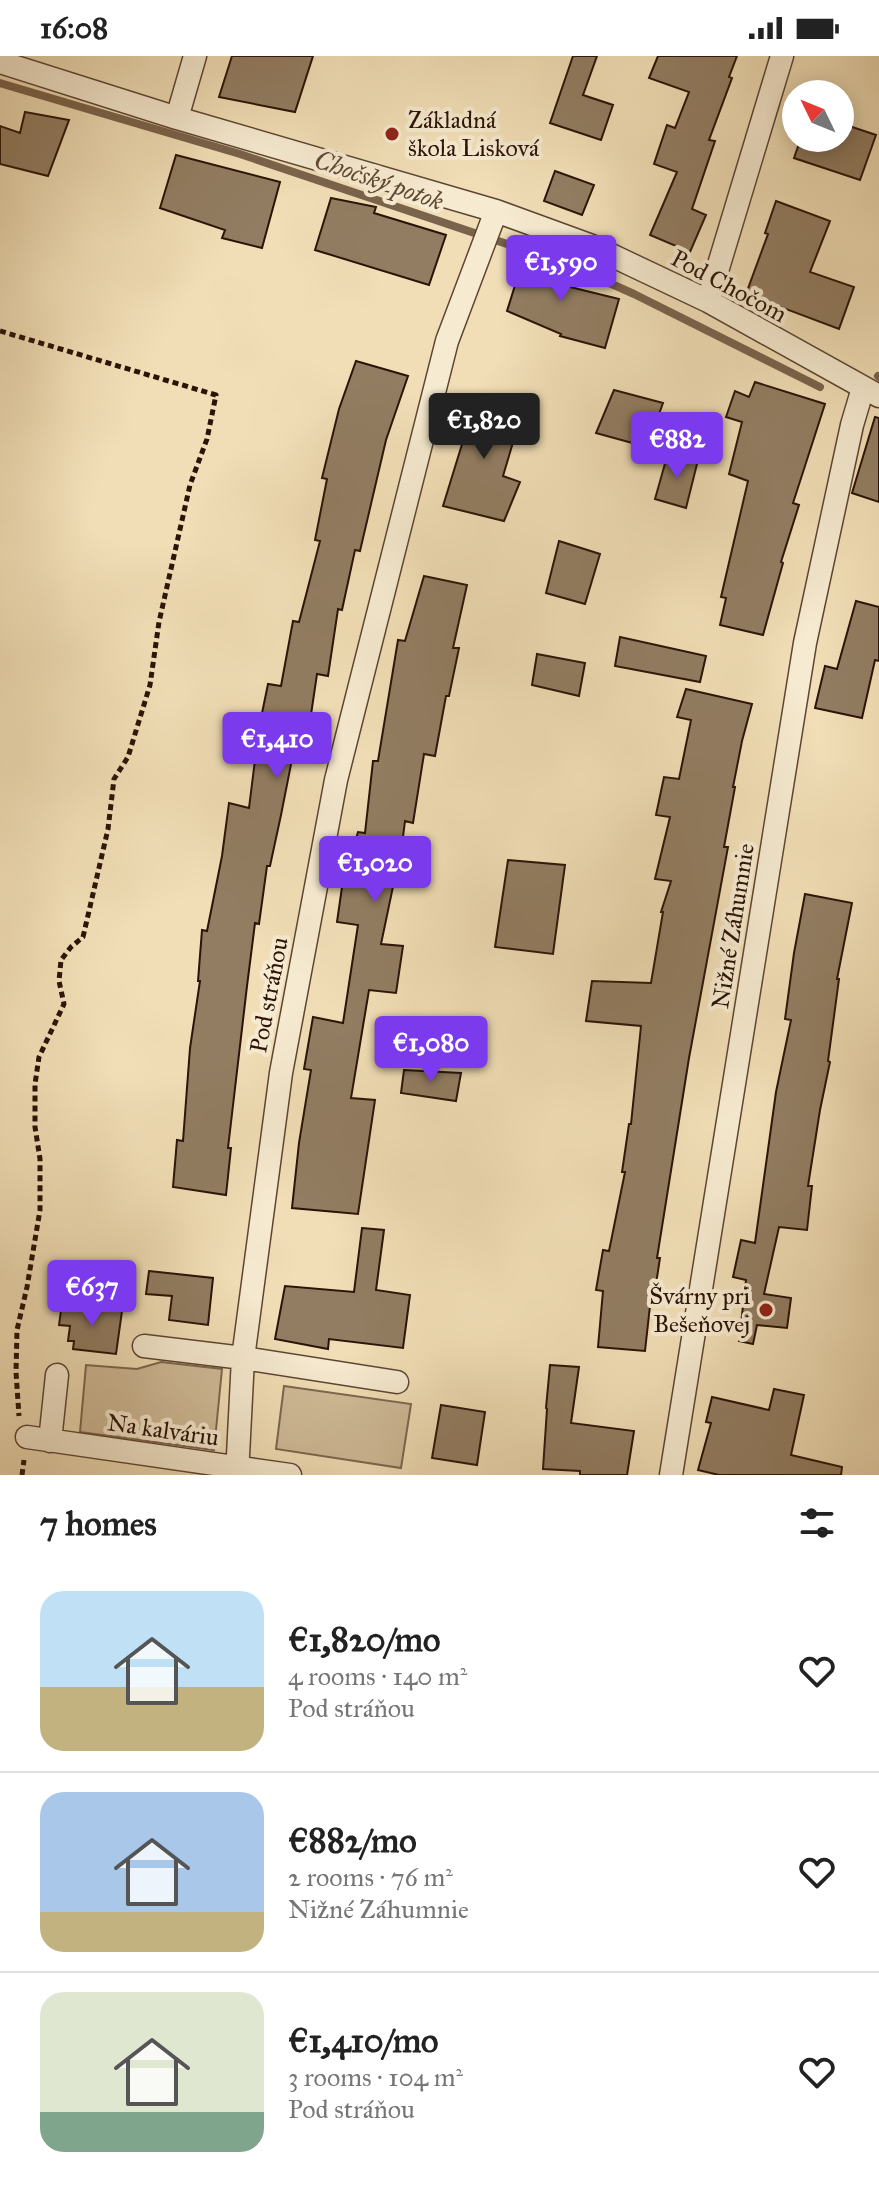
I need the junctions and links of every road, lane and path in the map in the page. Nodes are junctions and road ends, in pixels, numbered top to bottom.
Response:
1 (195, 56) edge
2 (782, 56) edge
3 (0, 62) edge
4 (177, 118) junction
5 (490, 227) junction
6 (708, 301) junction
7 (0, 331) edge
8 (871, 392) edge
9 (144, 1346) dead end
10 (243, 1358) junction
11 (57, 1375) dead end
12 (397, 1382) dead end
13 (27, 1437) junction
14 (50, 1441) junction
15 (237, 1471) edge
16 (22, 1475) edge
17 (290, 1475) edge
18 (671, 1475) edge

1 - 4 street
2 - 6 street
3 - 4 street, Pod Chočom
4 - 5 street, Pod Chočom
5 - 6 street, Pod Chočom
5 - 10 street, Pod stráňou
6 - 8 street, Pod Chočom
7 - 13 path
8 - 18 street, Nižné Záhumnie
9 - 10 street
10 - 12 street
10 - 15 street, Pod stráňou
11 - 14 street
13 - 14 street, Na kalváriu
13 - 16 path
14 - 15 street, Na kalváriu
15 - 17 street, Na kalváriu

